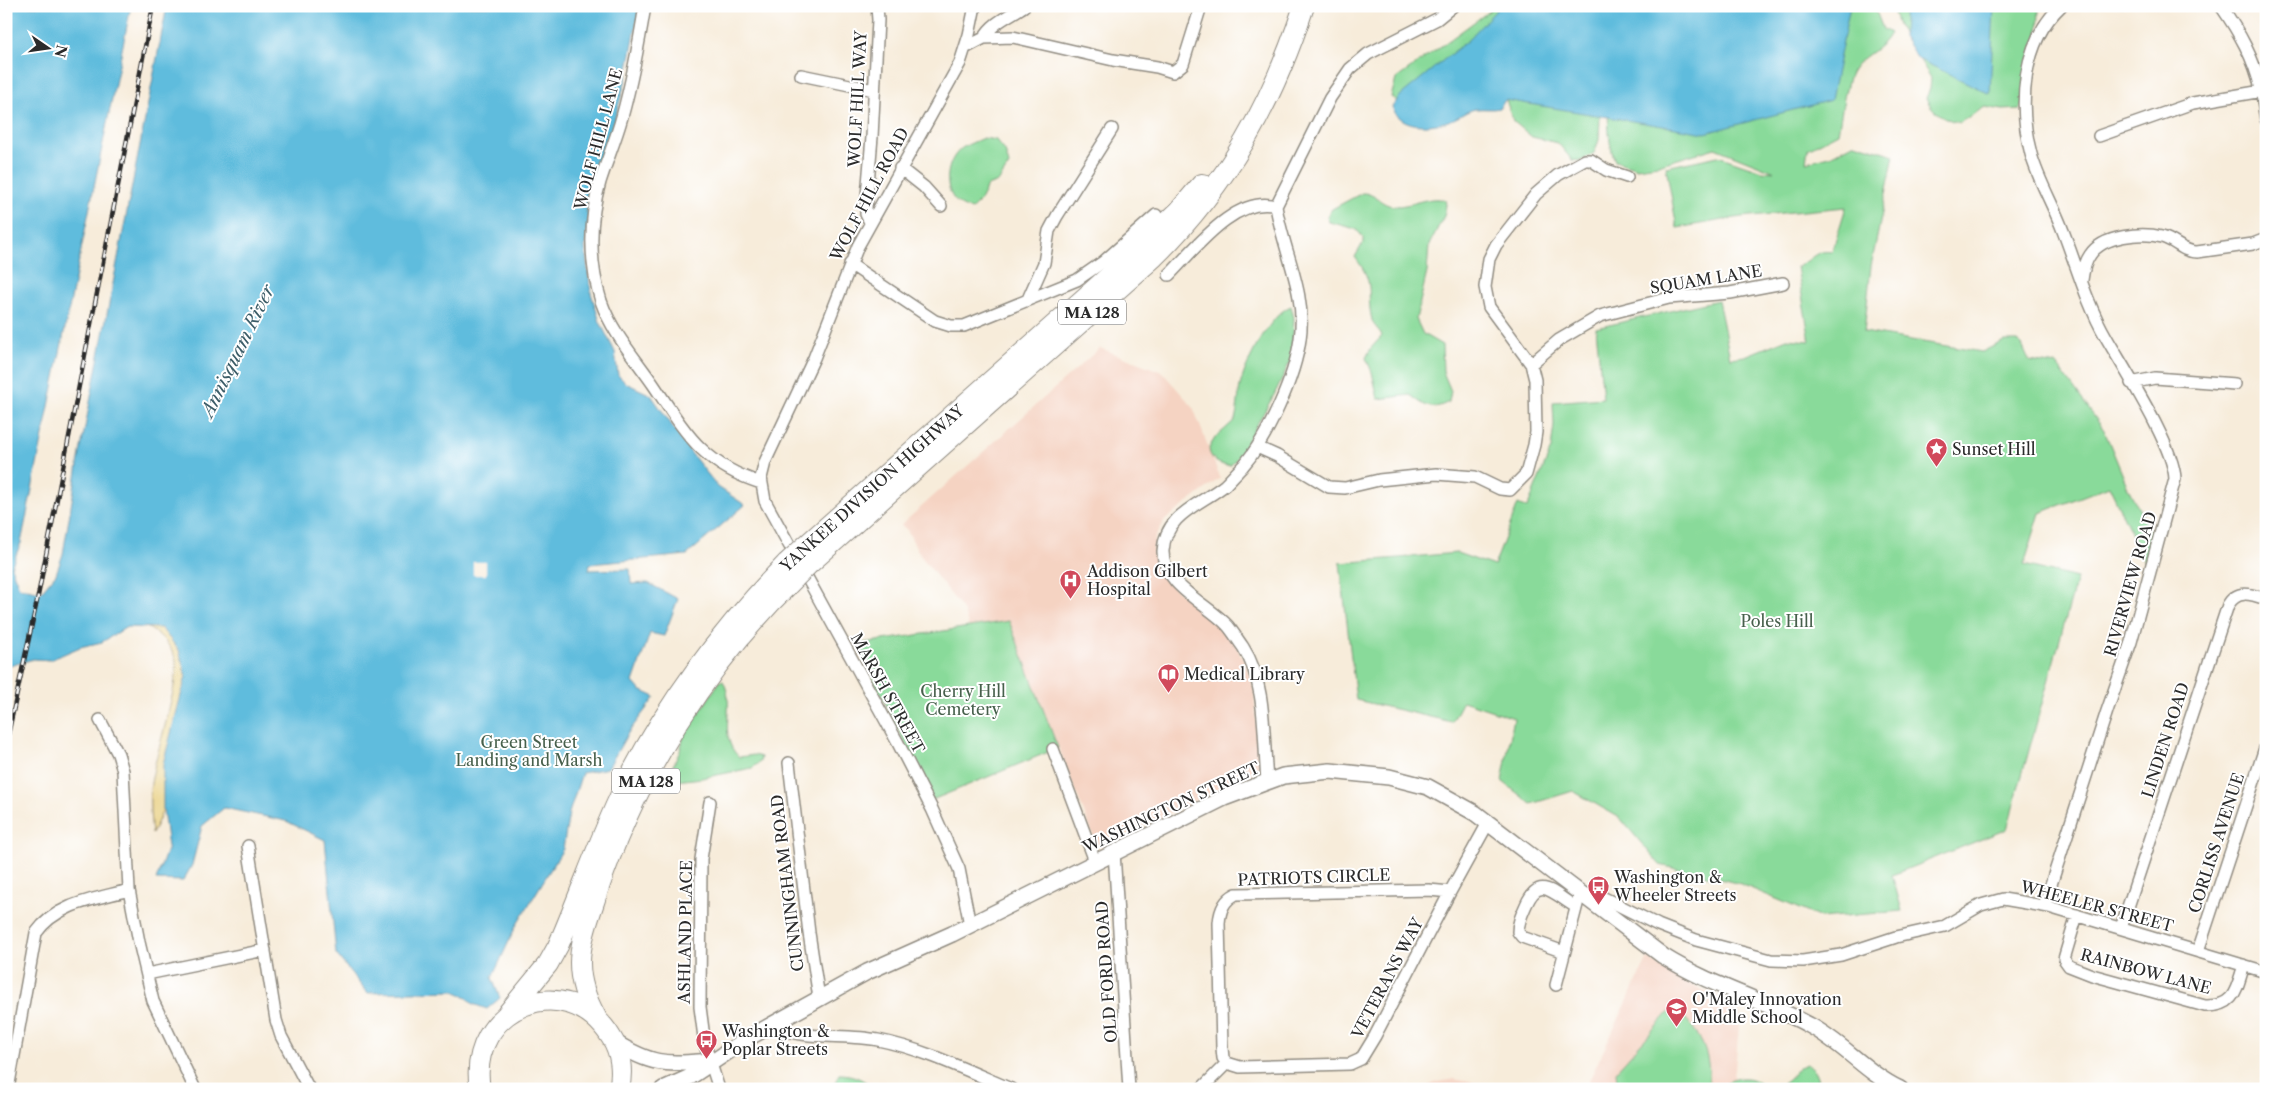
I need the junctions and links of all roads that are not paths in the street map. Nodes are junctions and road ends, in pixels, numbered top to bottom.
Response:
1 (645, 6) edge
2 (877, 6) edge
3 (975, 6) edge
4 (1024, 6) edge
5 (1201, 6) edge
6 (1291, 6) edge
7 (1304, 6) edge
8 (1453, 6) edge
9 (2061, 6) edge
10 (2221, 6) edge
11 (984, 38) junction
12 (965, 48) junction
13 (801, 75) dead end
14 (874, 90) junction
15 (2262, 91) junction
16 (2266, 120) edge
17 (1112, 129) dead end
18 (2099, 136) dead end
19 (900, 168) junction
20 (1627, 177) dead end
21 (941, 206) dead end
22 (1276, 206) junction
23 (1156, 215) dead end
24 (870, 222) junction
25 (2266, 239) edge
26 (850, 264) junction
27 (1169, 275) dead end
28 (2082, 280) junction
29 (1783, 283) dead end
30 (1028, 299) junction
31 (1531, 364) junction
32 (2131, 383) junction
33 (2235, 384) dead end
34 (1257, 447) junction
35 (761, 483) junction
36 (805, 557) junction
37 (791, 571) junction
38 (2266, 600) edge
39 (100, 720) dead end
40 (2266, 745) edge
41 (1054, 749) dead end
42 (789, 763) dead end
43 (1267, 780) junction
44 (710, 802) dead end
45 (1488, 823) junction
46 (248, 846) dead end
47 (1114, 852) junction
48 (1095, 861) junction
49 (129, 890) junction
50 (1450, 892) junction
51 (1580, 893) junction
52 (2044, 906) junction
53 (1576, 907) junction
54 (2077, 915) junction
55 (970, 925) junction
56 (2121, 928) junction
57 (265, 950) junction
58 (2198, 951) junction
59 (1564, 952) junction
60 (2244, 965) junction
61 (2266, 972) edge
62 (147, 974) junction
63 (1556, 985) dead end
64 (820, 998) junction
65 (507, 1014) junction
66 (596, 1017) junction
67 (773, 1026) junction
68 (614, 1042) junction
69 (712, 1061) junction
70 (1227, 1063) junction
71 (8, 1089) edge
72 (195, 1089) edge
73 (309, 1089) edge
74 (480, 1089) edge
75 (619, 1089) edge
76 (663, 1089) edge
77 (719, 1089) edge
78 (1011, 1089) edge
79 (1129, 1089) edge
80 (1201, 1089) edge
81 (1900, 1089) edge

1 - 35 street, WOLF HILL LANE
2 - 14 street, WOLF HILL WAY
3 - 12 street, WOLF HILL ROAD
4 - 11 street
5 - 11 street
6 - 36 highway, YANKEE DIVISION HIGHWAY / MA 128
7 - 36 highway, YANKEE DIVISION HIGHWAY / MA 128
8 - 22 street
9 - 28 street, RIVERVIEW ROAD
10 - 15 street
11 - 12 street
12 - 19 street, WOLF HILL ROAD
13 - 14 street
14 - 24 street, WOLF HILL WAY
15 - 16 street
15 - 18 street
17 - 30 street
19 - 21 street
19 - 24 street, WOLF HILL ROAD
20 - 31 street
22 - 27 street
22 - 34 street
23 - 30 street
24 - 26 street, WOLF HILL ROAD
25 - 28 street
26 - 30 street
26 - 35 street, WOLF HILL ROAD
28 - 32 street, RIVERVIEW ROAD
29 - 31 street, SQUAM LANE
31 - 34 street
32 - 33 street
32 - 52 street, RIVERVIEW ROAD
34 - 43 street
35 - 55 street, MARSH STREET
36 - 37 highway, YANKEE DIVISION HIGHWAY / MA 128, bridge
37 - 65 highway, YANKEE DIVISION HIGHWAY / MA 128
37 - 66 highway, YANKEE DIVISION HIGHWAY / MA 128
38 - 56 street, LINDEN ROAD
39 - 49 street
40 - 58 street, CORLISS AVENUE
41 - 48 street
42 - 64 street, CUNNINGHAM ROAD
43 - 45 main road, WASHINGTON STREET
43 - 47 main road, WASHINGTON STREET
44 - 69 street, ASHLAND PLACE
45 - 50 street, VETERANS WAY
45 - 51 main road, WASHINGTON STREET
46 - 57 street
47 - 48 main road, WASHINGTON STREET
47 - 79 street, OLD FORD ROAD
48 - 55 main road, WASHINGTON STREET
49 - 62 street
49 - 71 street
50 - 70 street, VETERANS WAY
50 - 70 street, PATRIOTS CIRCLE
51 - 52 street, WHEELER STREET
51 - 53 street
51 - 81 main road, WASHINGTON STREET
52 - 54 street, WHEELER STREET
53 - 59 street
53 - 59 street
54 - 56 street, WHEELER STREET
54 - 60 street, RAINBOW LANE
55 - 64 main road, WASHINGTON STREET
56 - 58 street, WHEELER STREET
57 - 62 street
57 - 73 street
58 - 60 street, WHEELER STREET
59 - 63 street
60 - 61 street, WHEELER STREET
62 - 72 street
64 - 67 main road, WASHINGTON STREET
65 - 66 highway
65 - 74 highway, MA 128
66 - 68 highway, MA 128
67 - 69 main road, WASHINGTON STREET
67 - 78 street
68 - 69 main road, WASHINGTON STREET
68 - 75 highway, MA 128
69 - 76 main road, WASHINGTON STREET
69 - 77 street, ASHLAND PLACE
70 - 80 street

